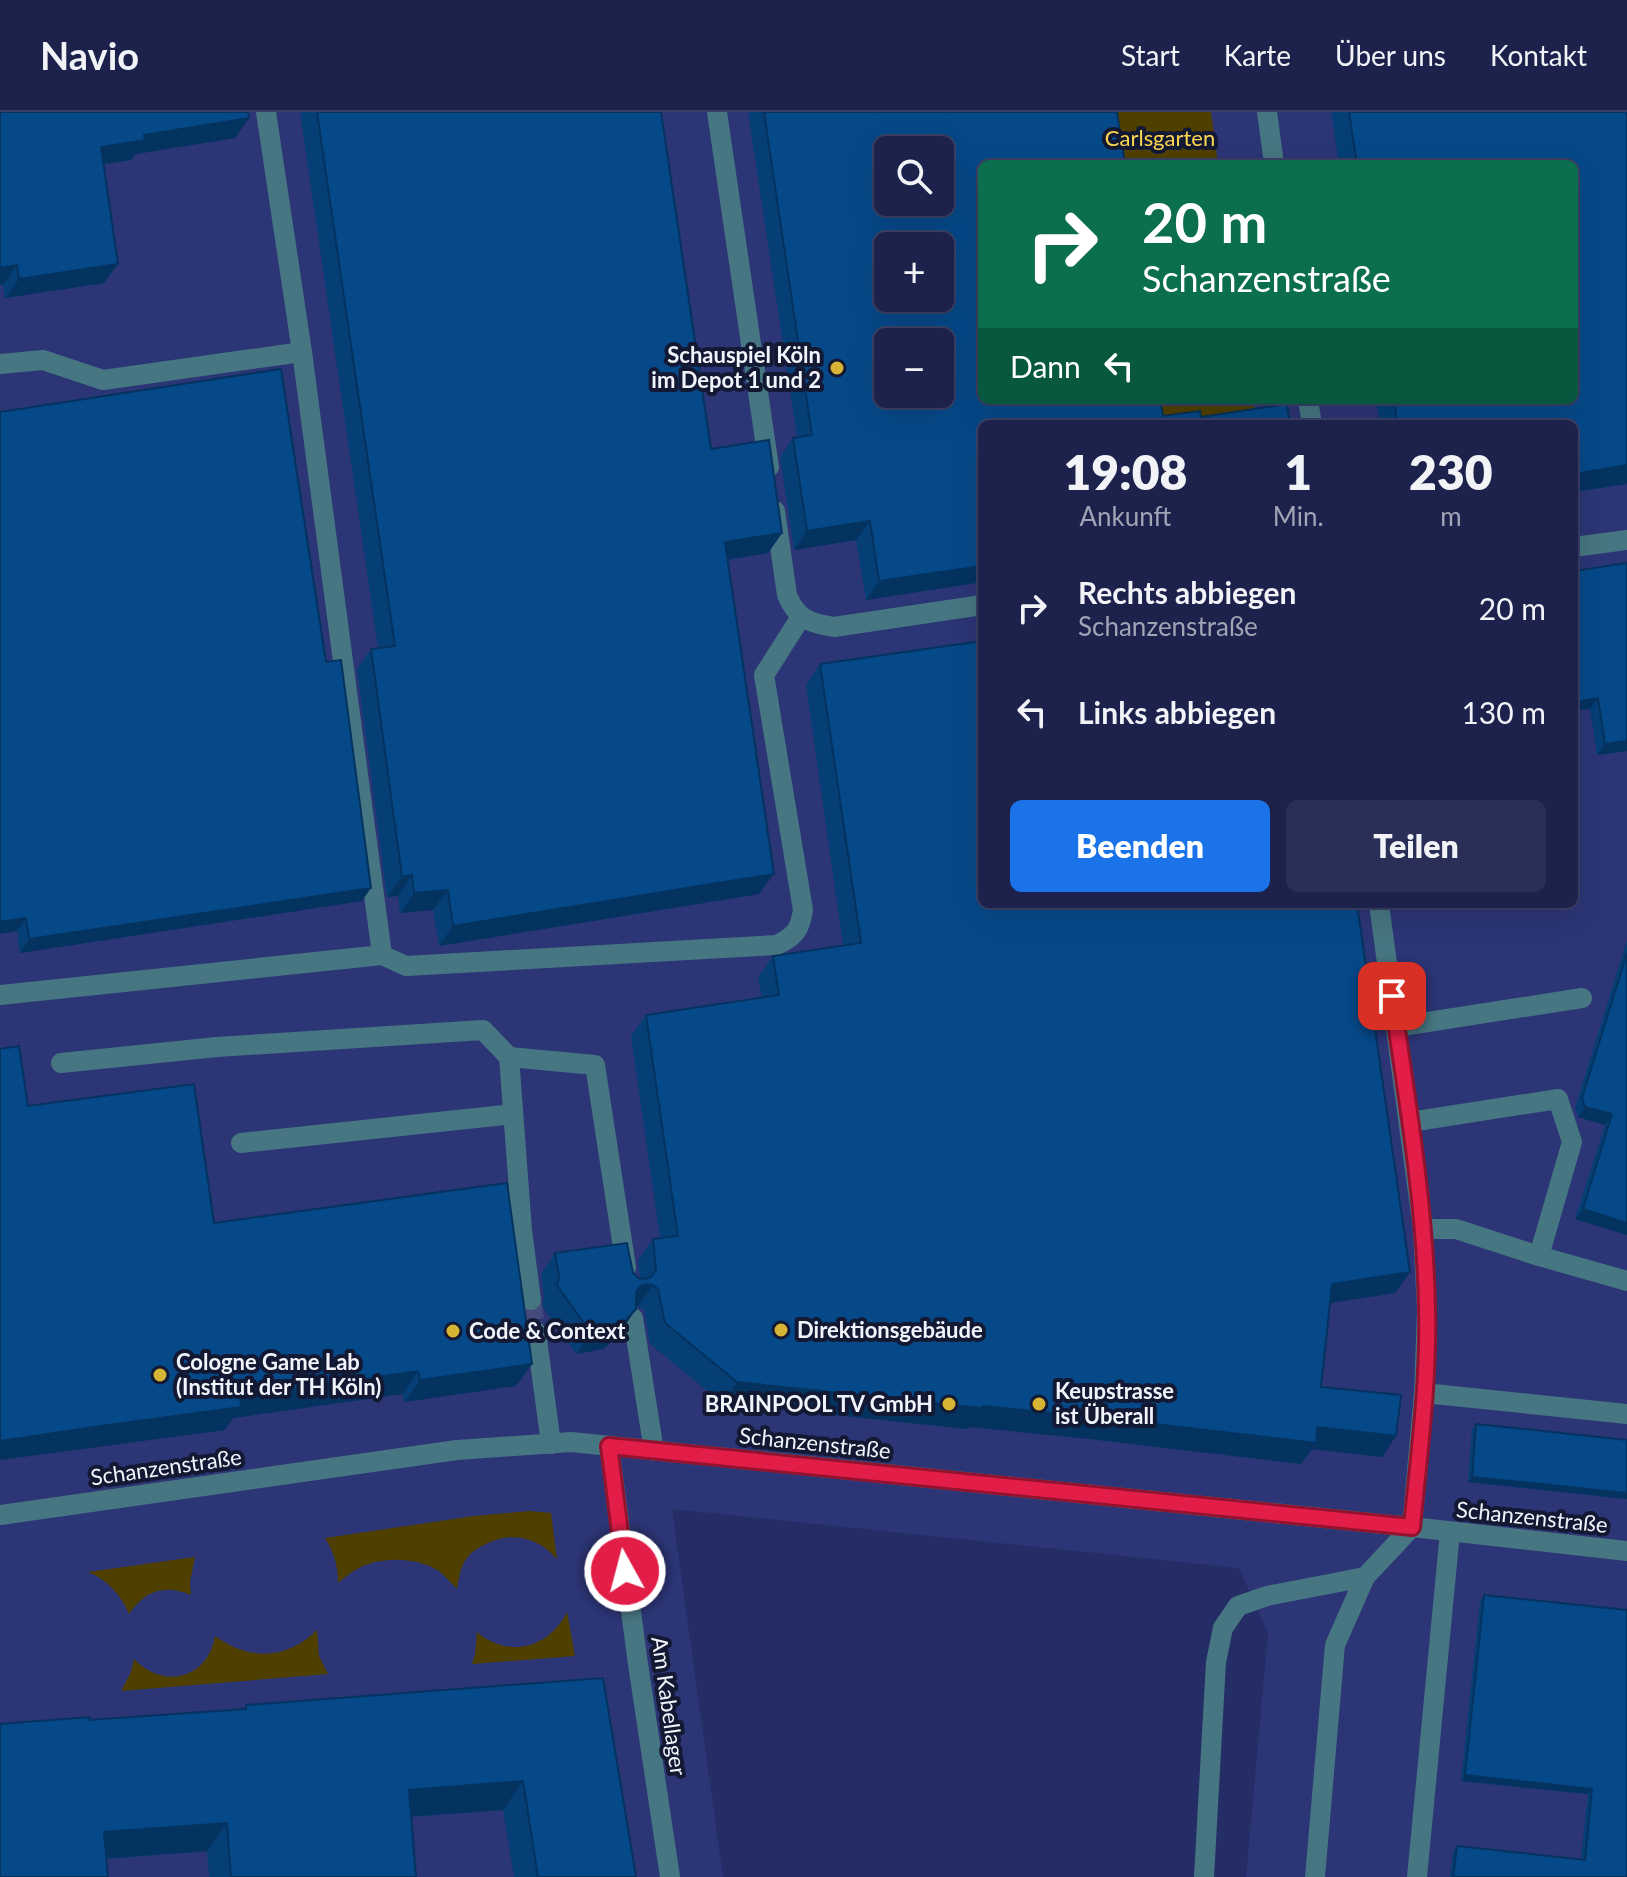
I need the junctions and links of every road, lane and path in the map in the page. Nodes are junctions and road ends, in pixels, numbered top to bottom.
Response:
1 (266, 112) edge
2 (717, 112) edge
3 (1267, 112) edge
4 (1273, 160) edge
5 (302, 352) junction
6 (0, 364) edge
7 (1627, 540) edge
8 (1578, 546) edge
9 (978, 606) edge
10 (801, 617) junction
11 (1380, 908) edge
12 (382, 955) junction
13 (0, 995) edge
14 (1582, 998) dead end
15 (1396, 1027) junction
16 (509, 1057) junction
17 (61, 1063) dead end
18 (513, 1114) junction
19 (1410, 1122) junction
20 (241, 1143) dead end
21 (1423, 1229) junction
22 (1539, 1256) junction
23 (1627, 1281) edge
24 (629, 1287) edge
25 (531, 1300) tunnel mouth
26 (633, 1318) edge
27 (536, 1332) tunnel mouth
28 (1424, 1393) junction
29 (1627, 1414) edge
30 (551, 1444) junction
31 (609, 1446) junction
32 (654, 1451) junction
33 (0, 1515) edge
34 (1412, 1527) junction
35 (1450, 1532) junction
36 (1627, 1551) edge
37 (1365, 1577) junction
38 (670, 1877) edge
39 (1204, 1877) edge
40 (1315, 1877) edge
41 (1417, 1877) edge

1 - 5 street
2 - 10 street
3 - 4 street
5 - 6 street
5 - 12 street
7 - 8 street
9 - 10 street
10 - 12 street
11 - 15 street
12 - 13 street
14 - 15 street
15 - 19 street
16 - 17 street
16 - 18 street
16 - 24 street
18 - 20 street
18 - 25 street
19 - 21 street
19 - 22 street
21 - 22 street
21 - 28 street
22 - 23 street
26 - 32 street
27 - 30 street
28 - 29 street
28 - 34 street
30 - 31 street, Schanzenstraße
30 - 33 street, Schanzenstraße
31 - 32 street, Schanzenstraße
31 - 38 street, Am Kabellager
32 - 34 street, Schanzenstraße
34 - 35 street, Schanzenstraße
34 - 37 street
35 - 36 street, Schanzenstraße
35 - 41 street
37 - 39 street
37 - 40 street

